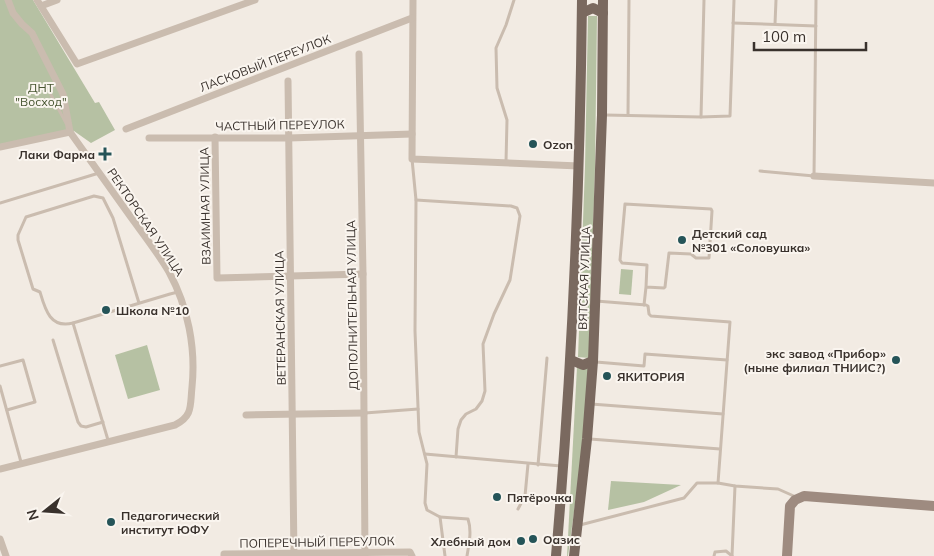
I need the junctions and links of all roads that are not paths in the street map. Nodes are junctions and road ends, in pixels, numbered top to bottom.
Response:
1 (8, 0) edge
2 (57, 0) edge
3 (255, 0) edge
4 (413, 0) edge
5 (514, 0) edge
6 (582, 0) edge
7 (603, 0) edge
8 (630, 0) edge
9 (704, 0) edge
10 (734, 0) edge
11 (776, 0) edge
12 (816, 0) edge
13 (39, 3) edge
14 (582, 13) junction
15 (603, 13) junction
16 (412, 18) junction
17 (733, 23) junction
18 (776, 24) junction
19 (816, 26) junction
20 (359, 54) dead end
21 (288, 80) dead end
22 (51, 95) dead end
23 (628, 114) junction
24 (602, 115) junction
25 (701, 116) junction
26 (126, 129) dead end
27 (70, 132) junction
28 (412, 134) junction
29 (361, 135) junction
30 (216, 137) junction
31 (149, 138) dead end
32 (289, 138) junction
33 (0, 147) edge
34 (412, 159) junction
35 (506, 163) junction
36 (579, 166) junction
37 (760, 171) dead end
38 (100, 173) junction
39 (814, 176) junction
40 (934, 183) edge
41 (416, 200) junction
42 (0, 203) edge
43 (363, 274) junction
44 (290, 276) junction
45 (646, 287) junction
46 (178, 291) junction
47 (596, 301) junction
48 (139, 303) junction
49 (644, 305) junction
50 (73, 323) junction
51 (53, 340) dead end
52 (547, 358) dead end
53 (571, 360) junction
54 (727, 360) junction
55 (593, 362) junction
56 (0, 366) edge
57 (0, 386) edge
58 (590, 404) junction
59 (418, 409) junction
60 (7, 410) junction
61 (364, 414) junction
62 (723, 414) junction
63 (246, 415) dead end
64 (293, 415) junction
65 (103, 422) junction
66 (587, 439) junction
67 (109, 441) junction
68 (720, 449) junction
69 (425, 454) junction
70 (456, 456) junction
71 (21, 463) junction
72 (528, 464) junction
73 (538, 465) junction
74 (564, 466) junction
75 (0, 469) edge
76 (718, 483) junction
77 (735, 486) junction
78 (799, 498) junction
79 (934, 506) edge
80 (518, 508) dead end
81 (440, 517) junction
82 (576, 526) junction
83 (0, 539) edge
84 (411, 554) edge
85 (224, 555) edge
86 (294, 555) edge
87 (365, 555) edge
88 (6, 556) edge
89 (445, 556) edge
90 (467, 556) edge
91 (556, 556) edge
92 (574, 556) edge
93 (714, 556) edge
94 (732, 556) edge
95 (787, 556) edge

1 - 27 street
2 - 13 street
3 - 13 street
4 - 16 street
5 - 35 lane
6 - 14 main road, ВЯТСКАЯ УЛИЦА
7 - 15 main road, ВЯТСКАЯ УЛИЦА
8 - 23 lane
9 - 25 lane
10 - 17 lane
11 - 18 lane
12 - 19 lane
14 - 15 main road
14 - 36 main road, ВЯТСКАЯ УЛИЦА
15 - 24 main road, ВЯТСКАЯ УЛИЦА
16 - 26 street, ЛАСКОВЫЙ ПЕРЕУЛОК
16 - 28 street
17 - 18 lane
17 - 25 lane
18 - 19 lane
19 - 39 lane
20 - 29 street, ДОПОЛНИТЕЛЬНАЯ УЛИЦА
21 - 32 street, ВЕТЕРАНСКАЯ УЛИЦА
22 - 27 lane
23 - 24 lane
23 - 25 lane
24 - 47 main road, ВЯТСКАЯ УЛИЦА
27 - 33 street
27 - 38 street, РЕКТОРСКАЯ УЛИЦА
28 - 29 street, ЧАСТНЫЙ ПЕРЕУЛОК
28 - 34 street
29 - 32 street, ЧАСТНЫЙ ПЕРЕУЛОК
29 - 43 street, ДОПОЛНИТЕЛЬНАЯ УЛИЦА
30 - 31 street, ЧАСТНЫЙ ПЕРЕУЛОК
30 - 32 street, ЧАСТНЫЙ ПЕРЕУЛОК
30 - 44 street, ВЗАИМНАЯ УЛИЦА
32 - 44 street, ВЕТЕРАНСКАЯ УЛИЦА
34 - 35 street
34 - 41 lane
35 - 36 street
36 - 53 main road, ВЯТСКАЯ УЛИЦА
37 - 39 lane
38 - 42 lane
38 - 46 street, РЕКТОРСКАЯ УЛИЦА
39 - 40 street
41 - 59 lane
41 - 70 lane
43 - 44 street, ВЗАИМНАЯ УЛИЦА
43 - 61 street, ДОПОЛНИТЕЛЬНАЯ УЛИЦА
44 - 64 street, ВЕТЕРАНСКАЯ УЛИЦА
45 - 45 lane
45 - 49 lane
46 - 48 lane
46 - 67 street, РЕКТОРСКАЯ УЛИЦА
47 - 49 lane
47 - 55 main road, ВЯТСКАЯ УЛИЦА
48 - 50 lane
48 - 50 lane
49 - 54 lane
50 - 65 lane
51 - 65 lane
52 - 73 lane
53 - 55 main road
53 - 74 main road, ВЯТСКАЯ УЛИЦА
54 - 55 lane
54 - 62 lane
55 - 58 main road, ВЯТСКАЯ УЛИЦА
56 - 60 lane
57 - 60 lane
58 - 62 lane
58 - 66 main road, ВЯТСКАЯ УЛИЦА
59 - 61 lane
59 - 69 lane
60 - 71 lane
61 - 64 street
61 - 87 street, ДОПОЛНИТЕЛЬНАЯ УЛИЦА
62 - 68 lane
63 - 64 street
64 - 86 street, ВЕТЕРАНСКАЯ УЛИЦА
65 - 67 lane
66 - 68 lane
66 - 82 main road, ВЯТСКАЯ УЛИЦА
67 - 71 street, РЕКТОРСКАЯ УЛИЦА
68 - 76 lane
69 - 70 lane
69 - 81 lane
70 - 72 lane
71 - 75 street, РЕКТОРСКАЯ УЛИЦА
72 - 73 lane
72 - 80 lane
73 - 74 lane
74 - 91 main road, ВЯТСКАЯ УЛИЦА
76 - 77 lane
76 - 82 lane
77 - 78 lane
77 - 94 lane
78 - 79 street
78 - 95 street
81 - 89 lane
81 - 90 lane
82 - 92 main road, ВЯТСКАЯ УЛИЦА
83 - 88 street
84 - 87 street, ПОПЕРЕЧНЫЙ ПЕРЕУЛОК
85 - 86 street, ПОПЕРЕЧНЫЙ ПЕРЕУЛОК
86 - 87 street, ПОПЕРЕЧНЫЙ ПЕРЕУЛОК
93 - 94 lane

